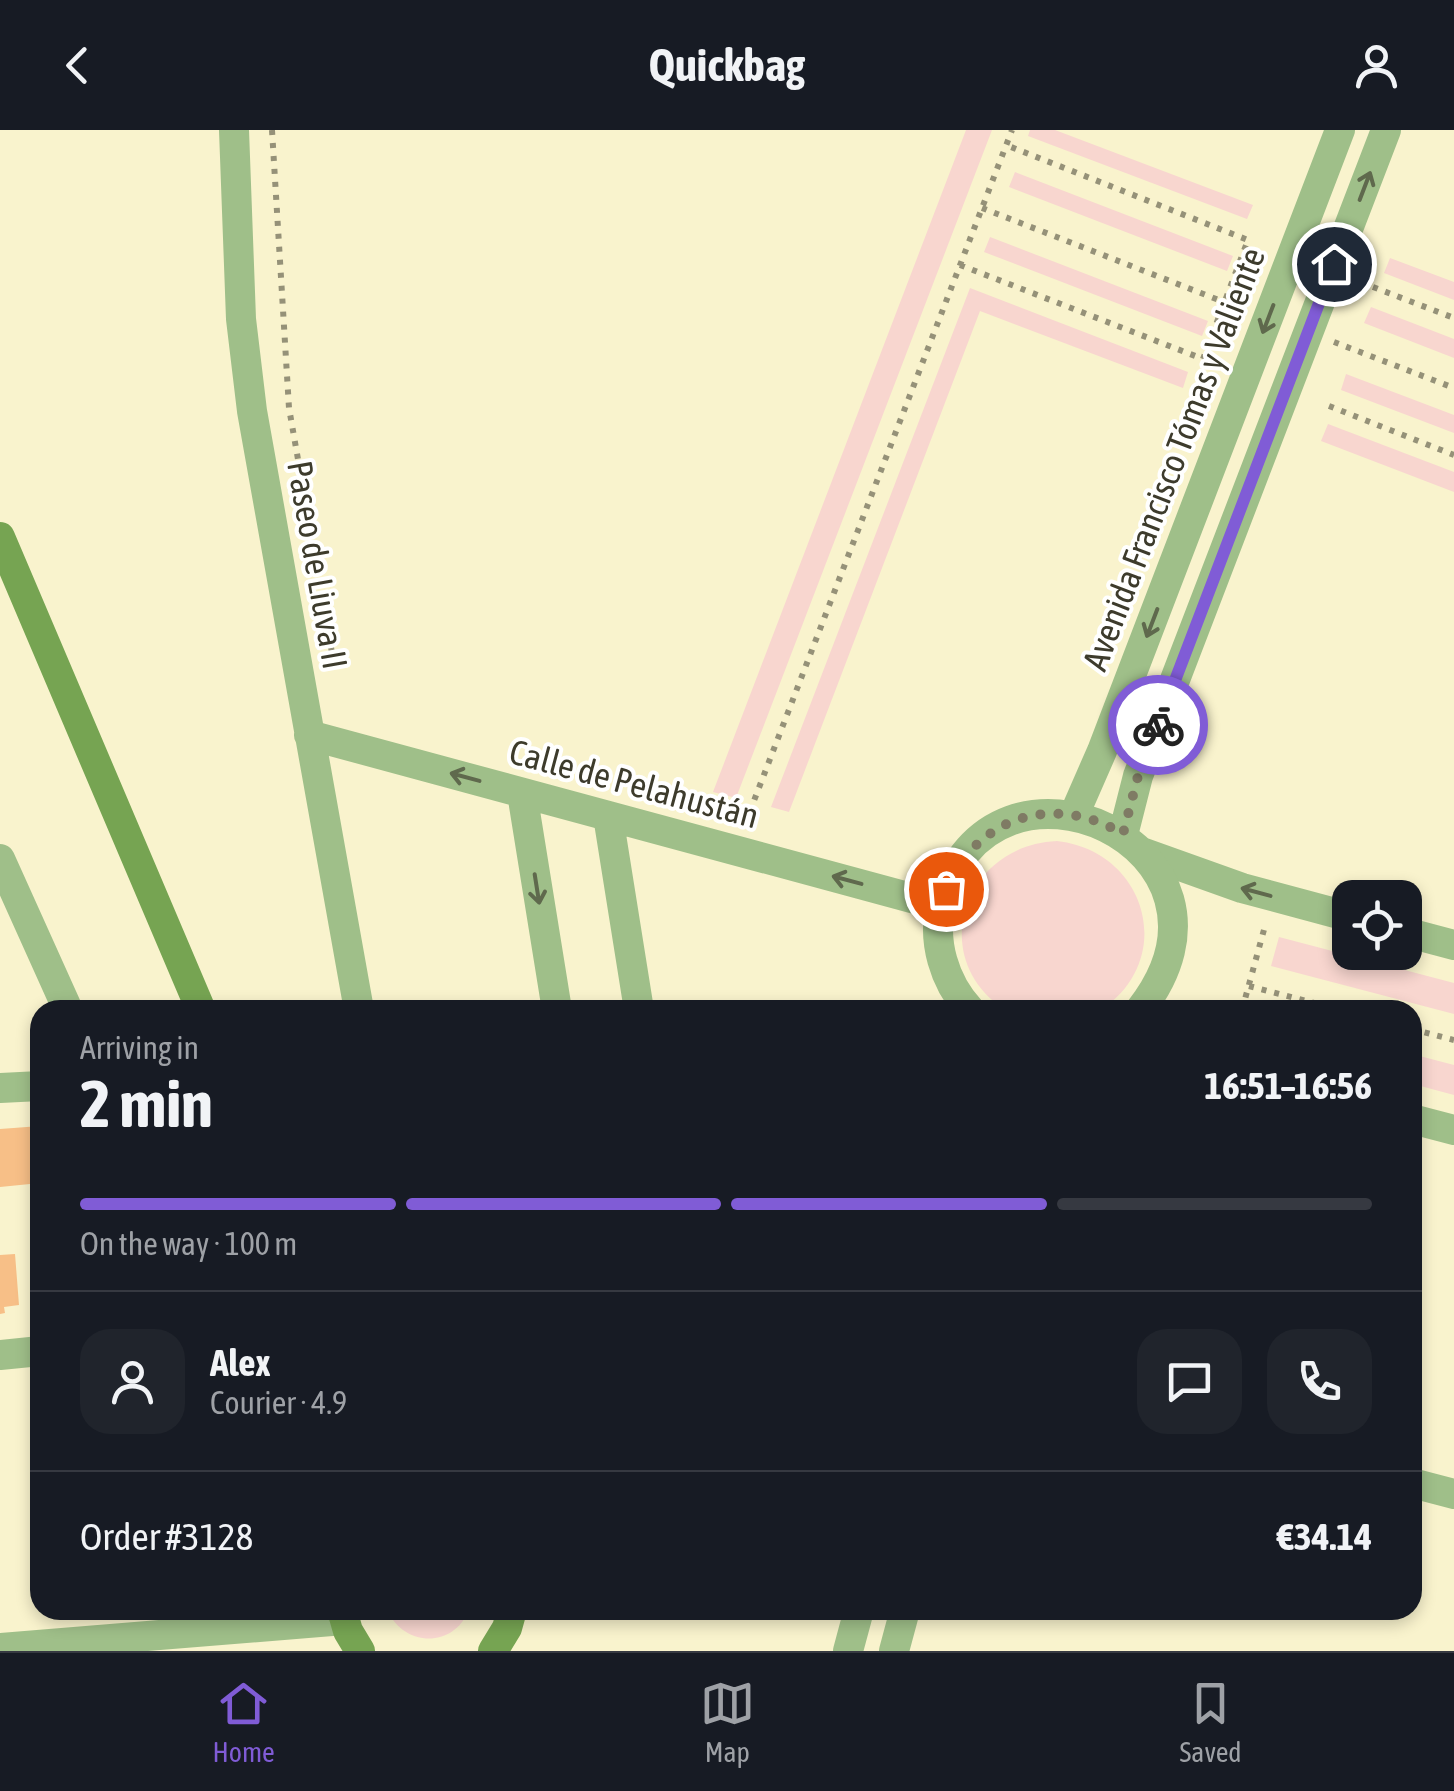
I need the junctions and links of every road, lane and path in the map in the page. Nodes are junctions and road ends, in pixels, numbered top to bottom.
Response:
1 (234, 130) edge
2 (272, 130) edge
3 (1012, 130) edge
4 (1340, 130) edge
5 (1386, 130) edge
6 (1006, 145) junction
7 (982, 208) junction
8 (960, 265) junction
9 (1373, 287) dead end
10 (1224, 302) junction
11 (1454, 318) edge
12 (1350, 348) dead end
13 (1454, 388) edge
14 (1329, 406) dead end
15 (1454, 454) edge
16 (0, 536) edge
17 (332, 653) dead end
18 (308, 735) junction
19 (522, 793) junction
20 (754, 803) dead end
21 (1074, 814) junction
22 (608, 816) junction
23 (1133, 844) junction
24 (0, 859) edge
25 (941, 906) junction
26 (1332, 912) edge
27 (1265, 926) dead end
28 (1422, 936) edge
29 (1454, 944) edge
30 (1249, 986) junction
31 (63, 1000) edge
32 (197, 1000) edge
33 (357, 1000) edge
34 (555, 1000) edge
35 (637, 1000) edge
36 (962, 1000) edge
37 (1146, 1000) edge
38 (1245, 1000) edge
39 (1303, 1000) edge
40 (1422, 1032) edge
41 (1454, 1040) edge
42 (30, 1086) edge
43 (0, 1088) edge
44 (1422, 1122) edge
45 (1454, 1130) edge
46 (30, 1353) edge
47 (0, 1355) edge
48 (1422, 1486) edge
49 (1454, 1494) edge
50 (290, 1620) edge
51 (344, 1620) edge
52 (508, 1620) edge
53 (856, 1620) edge
54 (903, 1620) edge
55 (0, 1648) edge
56 (496, 1649) edge
57 (360, 1651) edge
58 (848, 1651) edge
59 (894, 1651) edge

1 - 18 street, Paseo de Liuva II
2 - 17 path
3 - 6 path
4 -> 21 street, Avenida Francisco Tómas y Valiente
23 -> 5 street
6 - 7 path
6 - 10 path
7 - 8 path
7 - 10 path
8 - 10 path
8 - 20 path
9 - 11 path
12 - 13 path
14 - 15 path
16 - 32 main road
19 -> 18 street, Calle de Pelahustán
18 - 33 street, Paseo de Liuva II
19 - 22 street, Calle de Pelahustán
19 -> 34 street
21 - 23 street
21 - 25 street
25 -> 22 street, Calle de Pelahustán
22 - 35 street
26 -> 23 street
23 - 37 street
24 - 31 street
25 - 36 street
27 - 30 path
28 - 29 street
30 - 38 path
30 - 39 path
40 - 41 path
42 - 43 street
44 - 45 street
46 - 47 street
48 - 49 street
50 - 55 street
51 - 57 main road
52 - 56 main road
53 - 58 street
54 - 59 street

